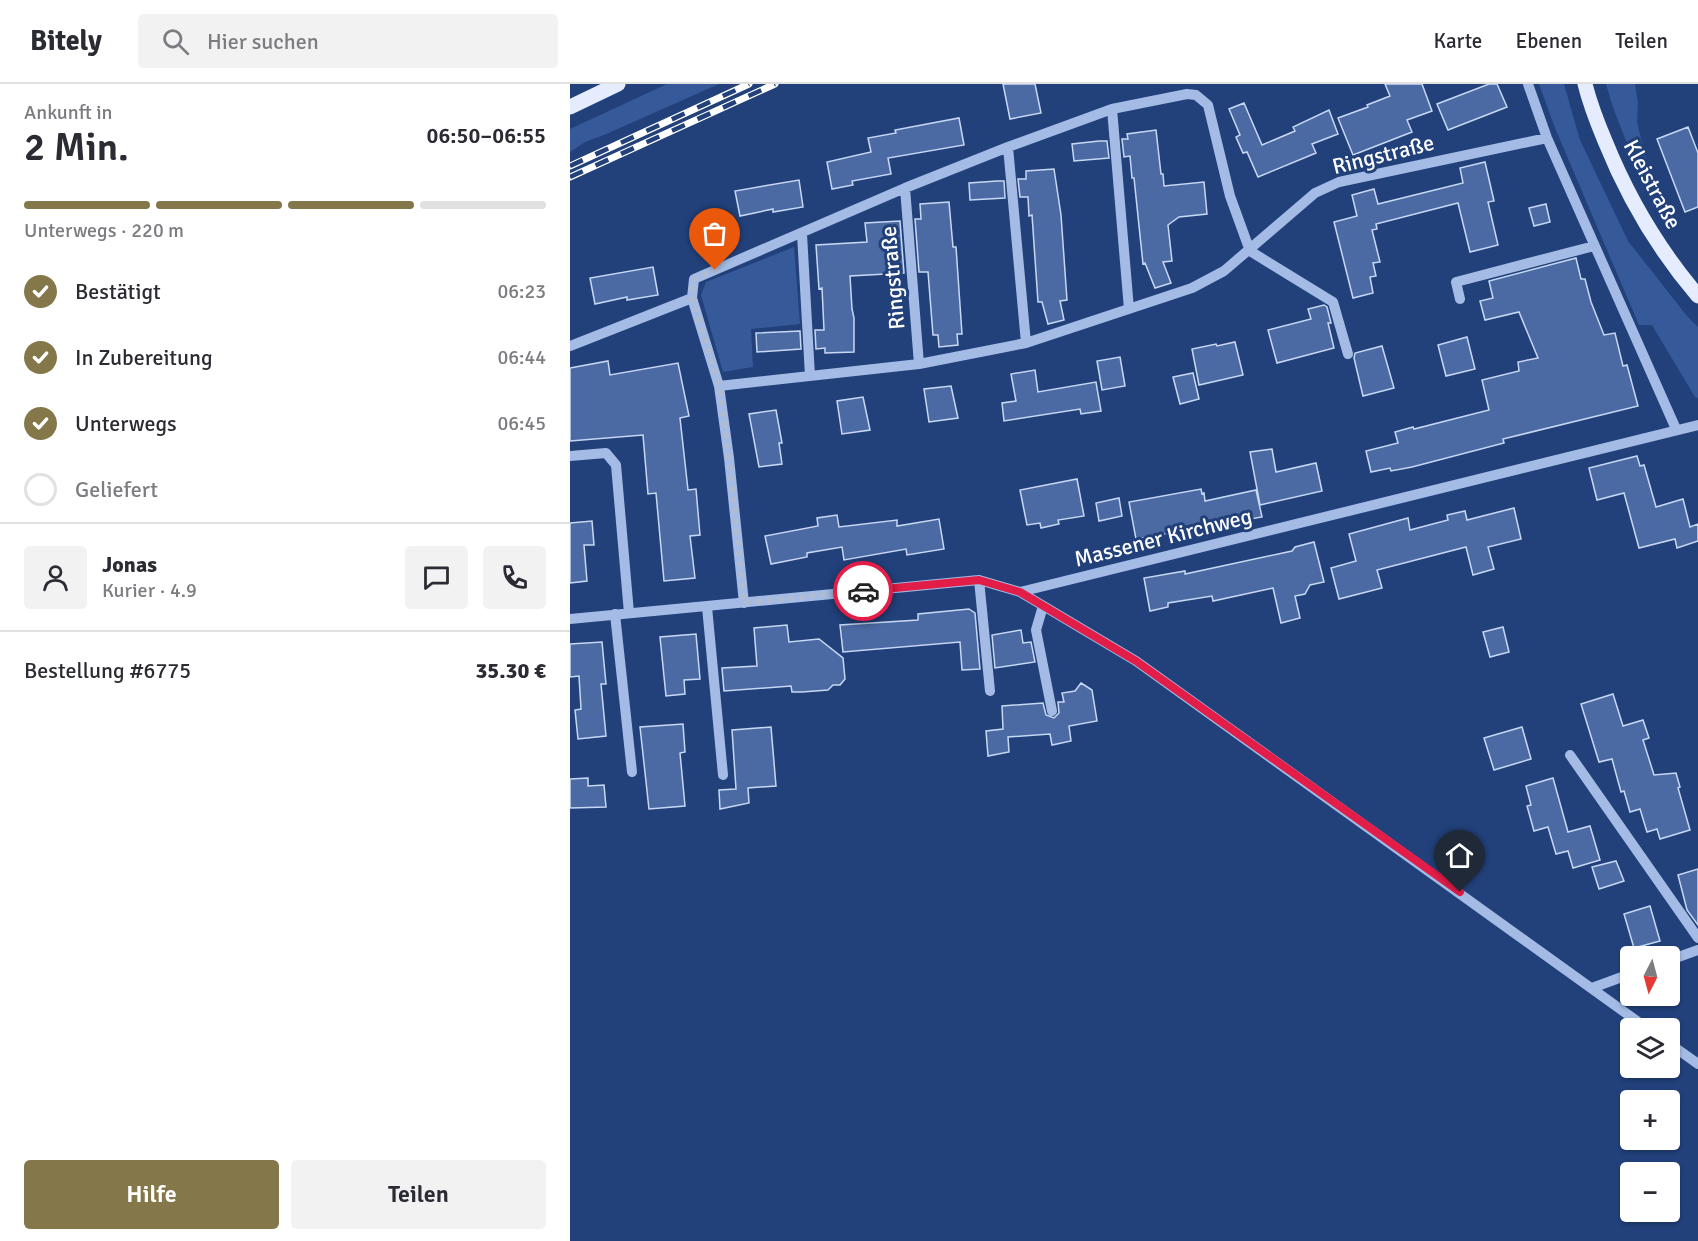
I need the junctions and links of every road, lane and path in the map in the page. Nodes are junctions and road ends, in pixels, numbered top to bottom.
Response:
1 (1528, 84) edge
2 (1585, 84) edge
3 (609, 86) edge
4 (570, 107) edge
5 (1112, 109) junction
6 (1547, 138) junction
7 (1008, 147) junction
8 (905, 188) junction
9 (802, 234) junction
10 (1594, 246) junction
11 (1250, 251) junction
12 (1698, 296) edge
13 (692, 298) junction
14 (1460, 299) dead end
15 (1129, 309) junction
16 (1026, 343) junction
17 (570, 346) edge
18 (1348, 354) dead end
19 (919, 364) junction
20 (810, 376) junction
21 (719, 386) junction
22 (1698, 425) edge
23 (1676, 429) junction
24 (570, 456) edge
25 (979, 580) junction
26 (1020, 592) junction
27 (744, 603) junction
28 (1043, 606) junction
29 (707, 607) junction
30 (629, 613) junction
31 (615, 614) junction
32 (570, 619) edge
33 (990, 690) dead end
34 (1052, 711) dead end
35 (1570, 755) dead end
36 (632, 771) dead end
37 (723, 775) dead end
38 (1698, 938) edge
39 (1698, 950) edge
40 (1680, 956) edge
41 (1620, 978) edge
42 (1592, 988) junction
43 (1633, 1018) edge
44 (1680, 1051) edge
45 (1698, 1064) edge

1 - 6 street
2 - 12 main road, Kleistraße
3 - 4 main road
5 - 7 street, Ringstraße
5 - 11 street, Ringstraße
5 - 15 street
6 - 10 street
6 - 11 street, Ringstraße
7 - 8 street, Ringstraße
7 - 16 street
8 - 9 street, Ringstraße
8 - 19 street, Ringstraße
9 - 13 street, Ringstraße
9 - 20 street
10 - 14 street
10 - 23 street
11 - 15 street, Ringstraße
11 - 18 street
13 - 17 street
13 - 21 street
15 - 16 street, Ringstraße
16 - 19 street, Ringstraße
19 - 20 street, Ringstraße
20 - 21 street, Ringstraße
21 - 27 street
22 - 23 street, Massener Kirchweg
23 - 26 street, Massener Kirchweg
24 - 30 street
25 - 26 street
25 - 27 street
25 - 33 street
26 - 28 street
27 - 29 street
28 - 34 street
28 - 42 street
29 - 30 street
29 - 37 street
30 - 31 street
31 - 32 street
31 - 36 street
35 - 38 street
39 - 40 street
41 - 42 street
42 - 43 street
44 - 45 street

